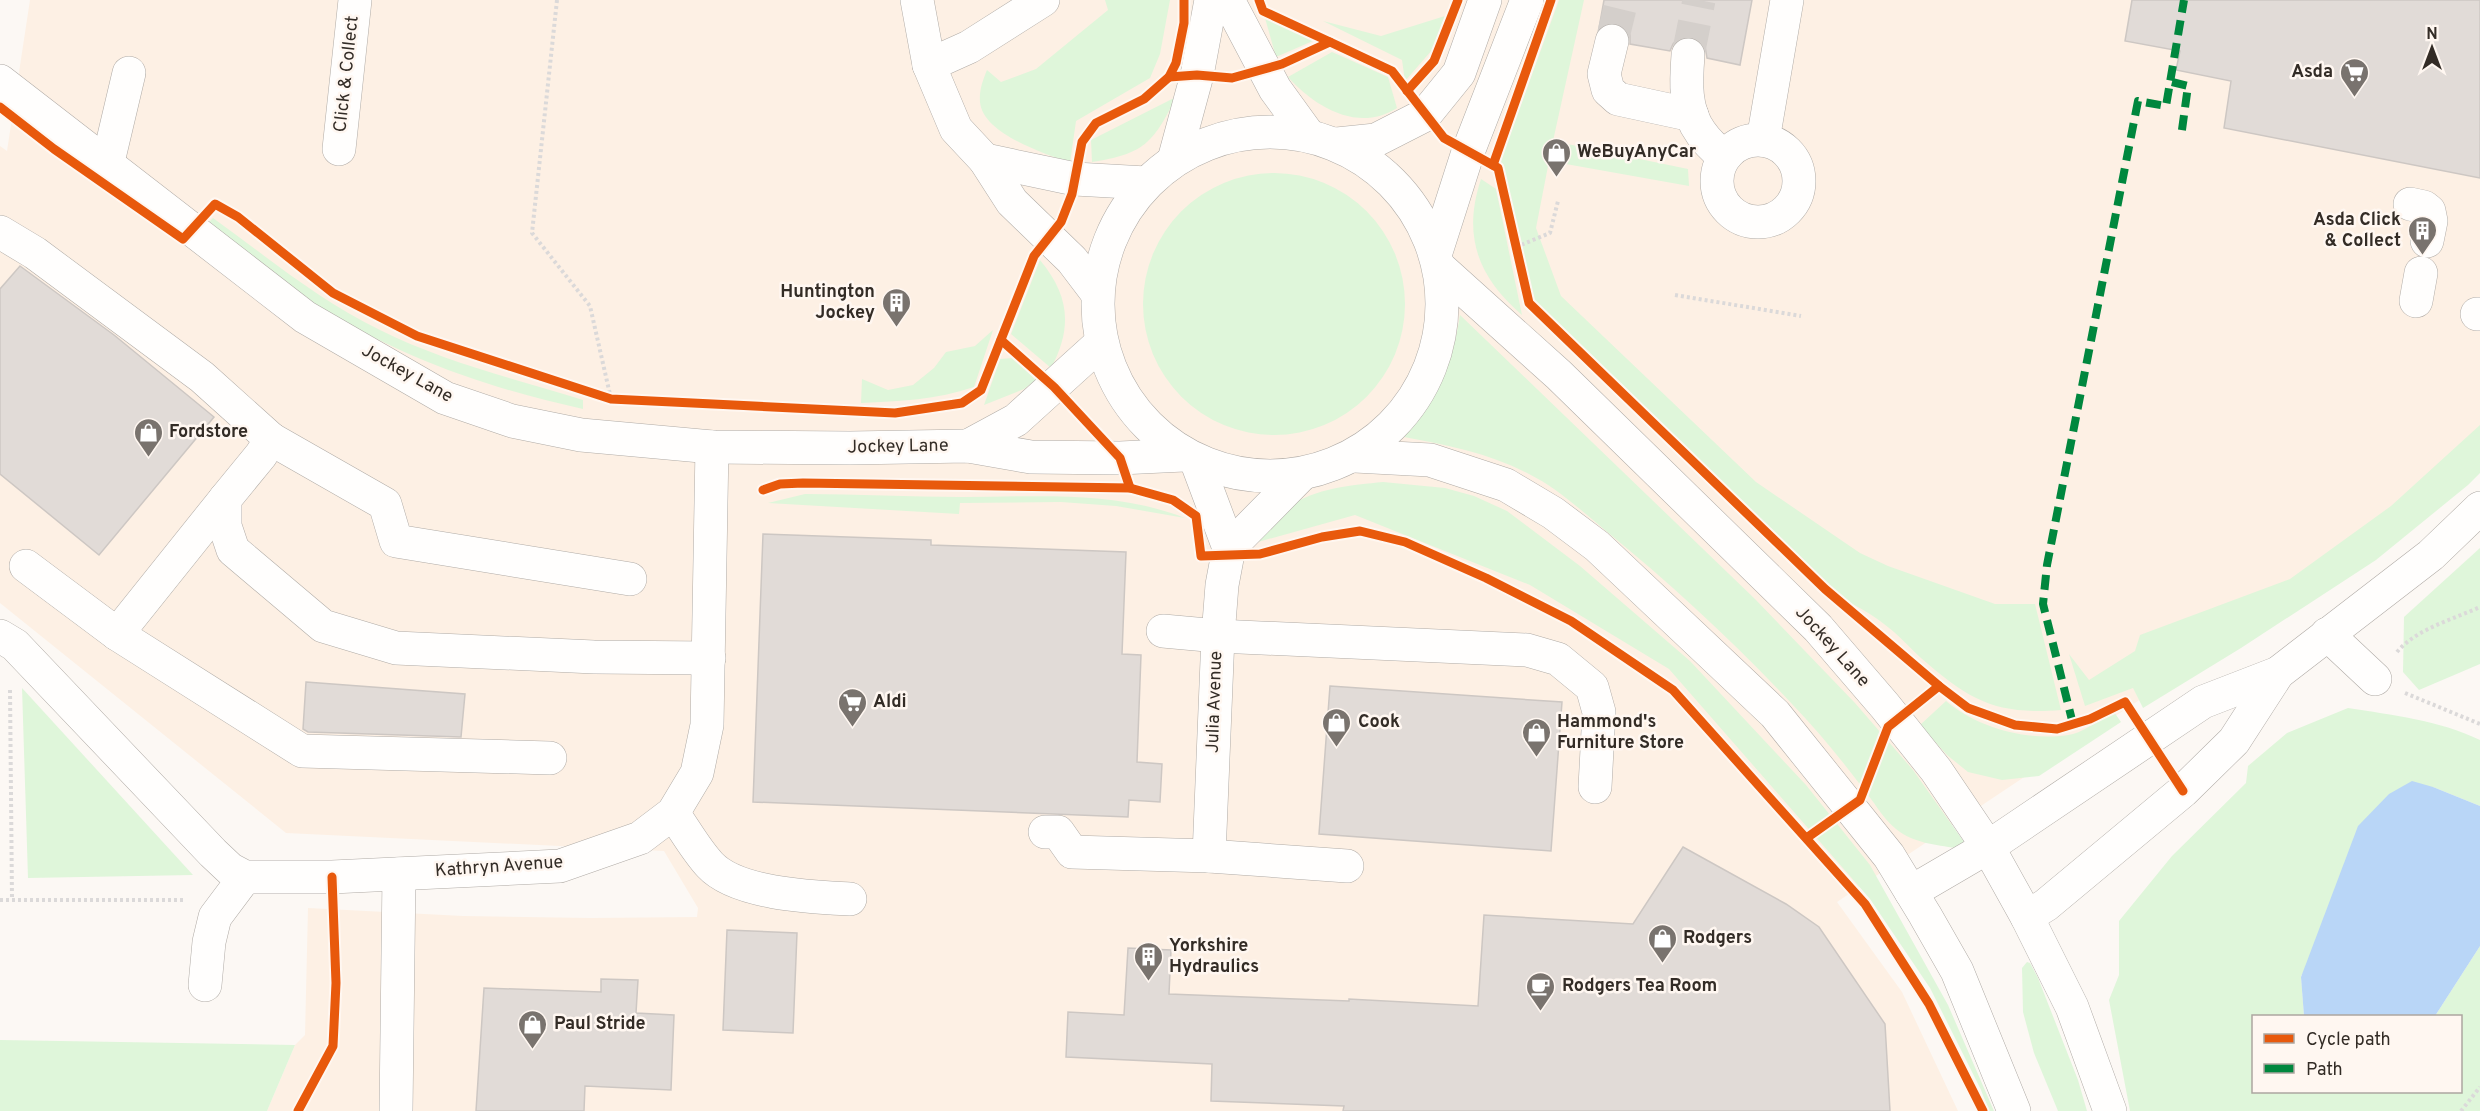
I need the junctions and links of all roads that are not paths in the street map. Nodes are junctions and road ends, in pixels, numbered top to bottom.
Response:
1 (355, 0) edge
2 (917, 0) edge
3 (1043, 0) edge
4 (1211, 0) edge
5 (1228, 0) edge
6 (1485, 0) edge
7 (1527, 0) edge
8 (1786, 0) edge
9 (1612, 41) tunnel mouth
10 (1688, 55) tunnel mouth
11 (929, 64) junction
12 (129, 73) dead end
13 (0, 81) edge
14 (1692, 115) junction
15 (1323, 140) junction
16 (1763, 140) junction
17 (339, 149) dead end
18 (1724, 158) junction
19 (985, 160) junction
20 (1174, 160) junction
21 (107, 166) junction
22 (1146, 183) junction
23 (2410, 204) dead end
24 (0, 232) edge
25 (2427, 241) dead end
26 (1438, 260) junction
27 (1097, 293) junction
28 (1101, 343) junction
29 (271, 439) junction
30 (968, 446) junction
31 (712, 447) junction
32 (1354, 456) junction
33 (1190, 458) junction
34 (1302, 474) junction
35 (225, 499) junction
36 (2480, 508) edge
37 (1229, 548) junction
38 (26, 566) dead end
39 (630, 579) dead end
40 (1163, 631) dead end
41 (117, 634) junction
42 (2327, 634) junction
43 (1218, 636) junction
44 (7, 640) edge
45 (709, 658) junction
46 (2278, 673) junction
47 (2375, 679) road end
48 (550, 758) dead end
49 (1595, 787) dead end
50 (673, 813) junction
51 (1045, 832) dead end
52 (1988, 847) junction
53 (1206, 865) junction
54 (1347, 866) dead end
55 (237, 873) junction
56 (399, 874) junction
57 (1911, 892) junction
58 (850, 899) dead end
59 (2027, 917) junction
60 (205, 985) dead end
61 (396, 1111) edge
62 (2013, 1111) edge
63 (2110, 1111) edge

1 - 17 street, Click & Collect
2 - 11 street
3 - 11 street
4 - 20 street
5 - 15 street
6 - 15 street
7 - 26 street
8 - 16 street
9 - 14 street
10 - 14 street
11 - 19 street
12 - 21 street
13 - 21 street, Jockey Lane
14 - 18 street
15 - 20 street
15 - 26 street
16 - 18 street
16 - 18 street
19 - 22 street
19 - 27 street
20 - 22 street
21 - 31 street, Jockey Lane
22 - 27 street
23 - 25 street
24 - 29 street
26 - 32 street
26 - 52 street, Jockey Lane
27 - 28 street
28 - 30 street, Jockey Lane
28 - 33 street
29 - 35 street
29 - 39 street
30 - 31 street, Jockey Lane
30 - 33 street, Jockey Lane
31 - 45 street, Kathryn Avenue
32 - 34 street
32 - 57 street
33 - 34 street
33 - 37 street
34 - 37 street
35 - 41 street
35 - 45 street
36 - 42 street
37 - 43 street, Julia Avenue
38 - 41 street
40 - 43 street
41 - 48 street
42 - 46 street
42 - 47 street
43 - 49 street
43 - 53 street, Julia Avenue
44 - 55 street
45 - 50 street, Kathryn Avenue
46 - 52 street
46 - 59 street
50 - 56 street, Kathryn Avenue
50 - 58 street
51 - 53 street
52 - 57 street
52 - 59 street, Jockey Lane
53 - 54 street
55 - 56 street, Kathryn Avenue
55 - 60 street
56 - 61 street
57 - 62 street
59 - 63 street, Jockey Lane

